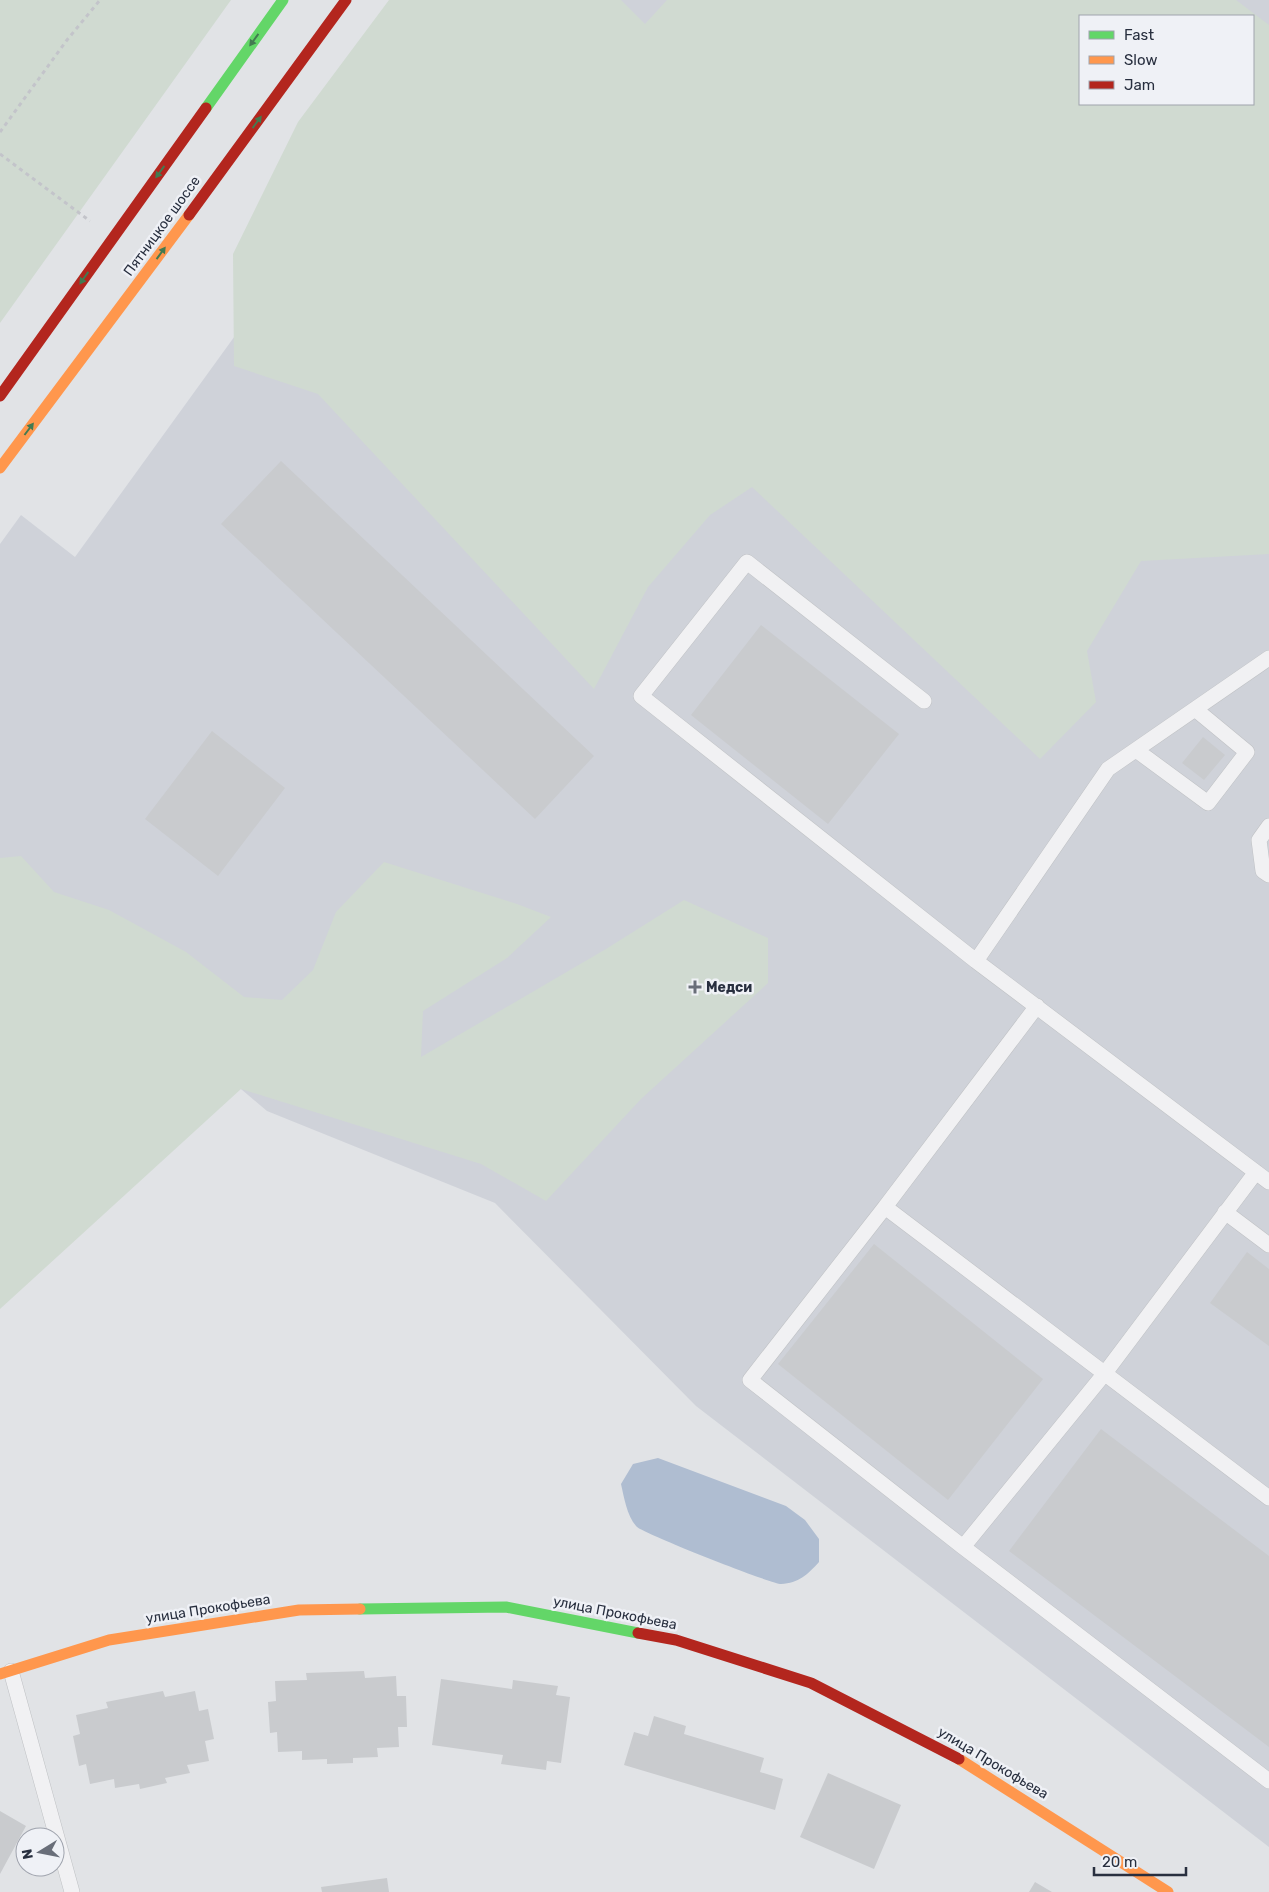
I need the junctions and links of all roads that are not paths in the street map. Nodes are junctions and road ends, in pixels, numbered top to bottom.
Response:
1 (283, 0) edge
2 (346, 0) edge
3 (0, 396) edge
4 (0, 468) edge
5 (1269, 658) edge
6 (924, 701) dead end
7 (1194, 709) junction
8 (1136, 750) junction
9 (1269, 826) edge
10 (1269, 875) edge
11 (976, 961) junction
12 (1037, 1006) junction
13 (1256, 1172) junction
14 (1269, 1182) edge
15 (885, 1207) junction
16 (1225, 1212) junction
17 (1269, 1245) edge
18 (1104, 1373) junction
19 (1269, 1498) edge
20 (963, 1547) junction
21 (5, 1673) edge
22 (1269, 1781) edge
23 (72, 1892) edge
24 (1168, 1892) edge

1 -> 3 street
4 -> 2 street, Пятницкое шоссе
5 - 7 lane
6 - 11 lane
7 - 8 lane
7 - 8 lane
8 - 11 lane
9 - 10 lane
11 - 12 lane
12 - 13 lane
12 - 15 lane
13 - 14 lane
13 - 16 lane
15 - 18 lane
15 - 20 lane
16 - 17 lane
16 - 18 lane
18 - 19 lane
18 - 20 lane
20 - 22 lane
21 - 23 lane
21 - 24 street, улица Прокофьева

